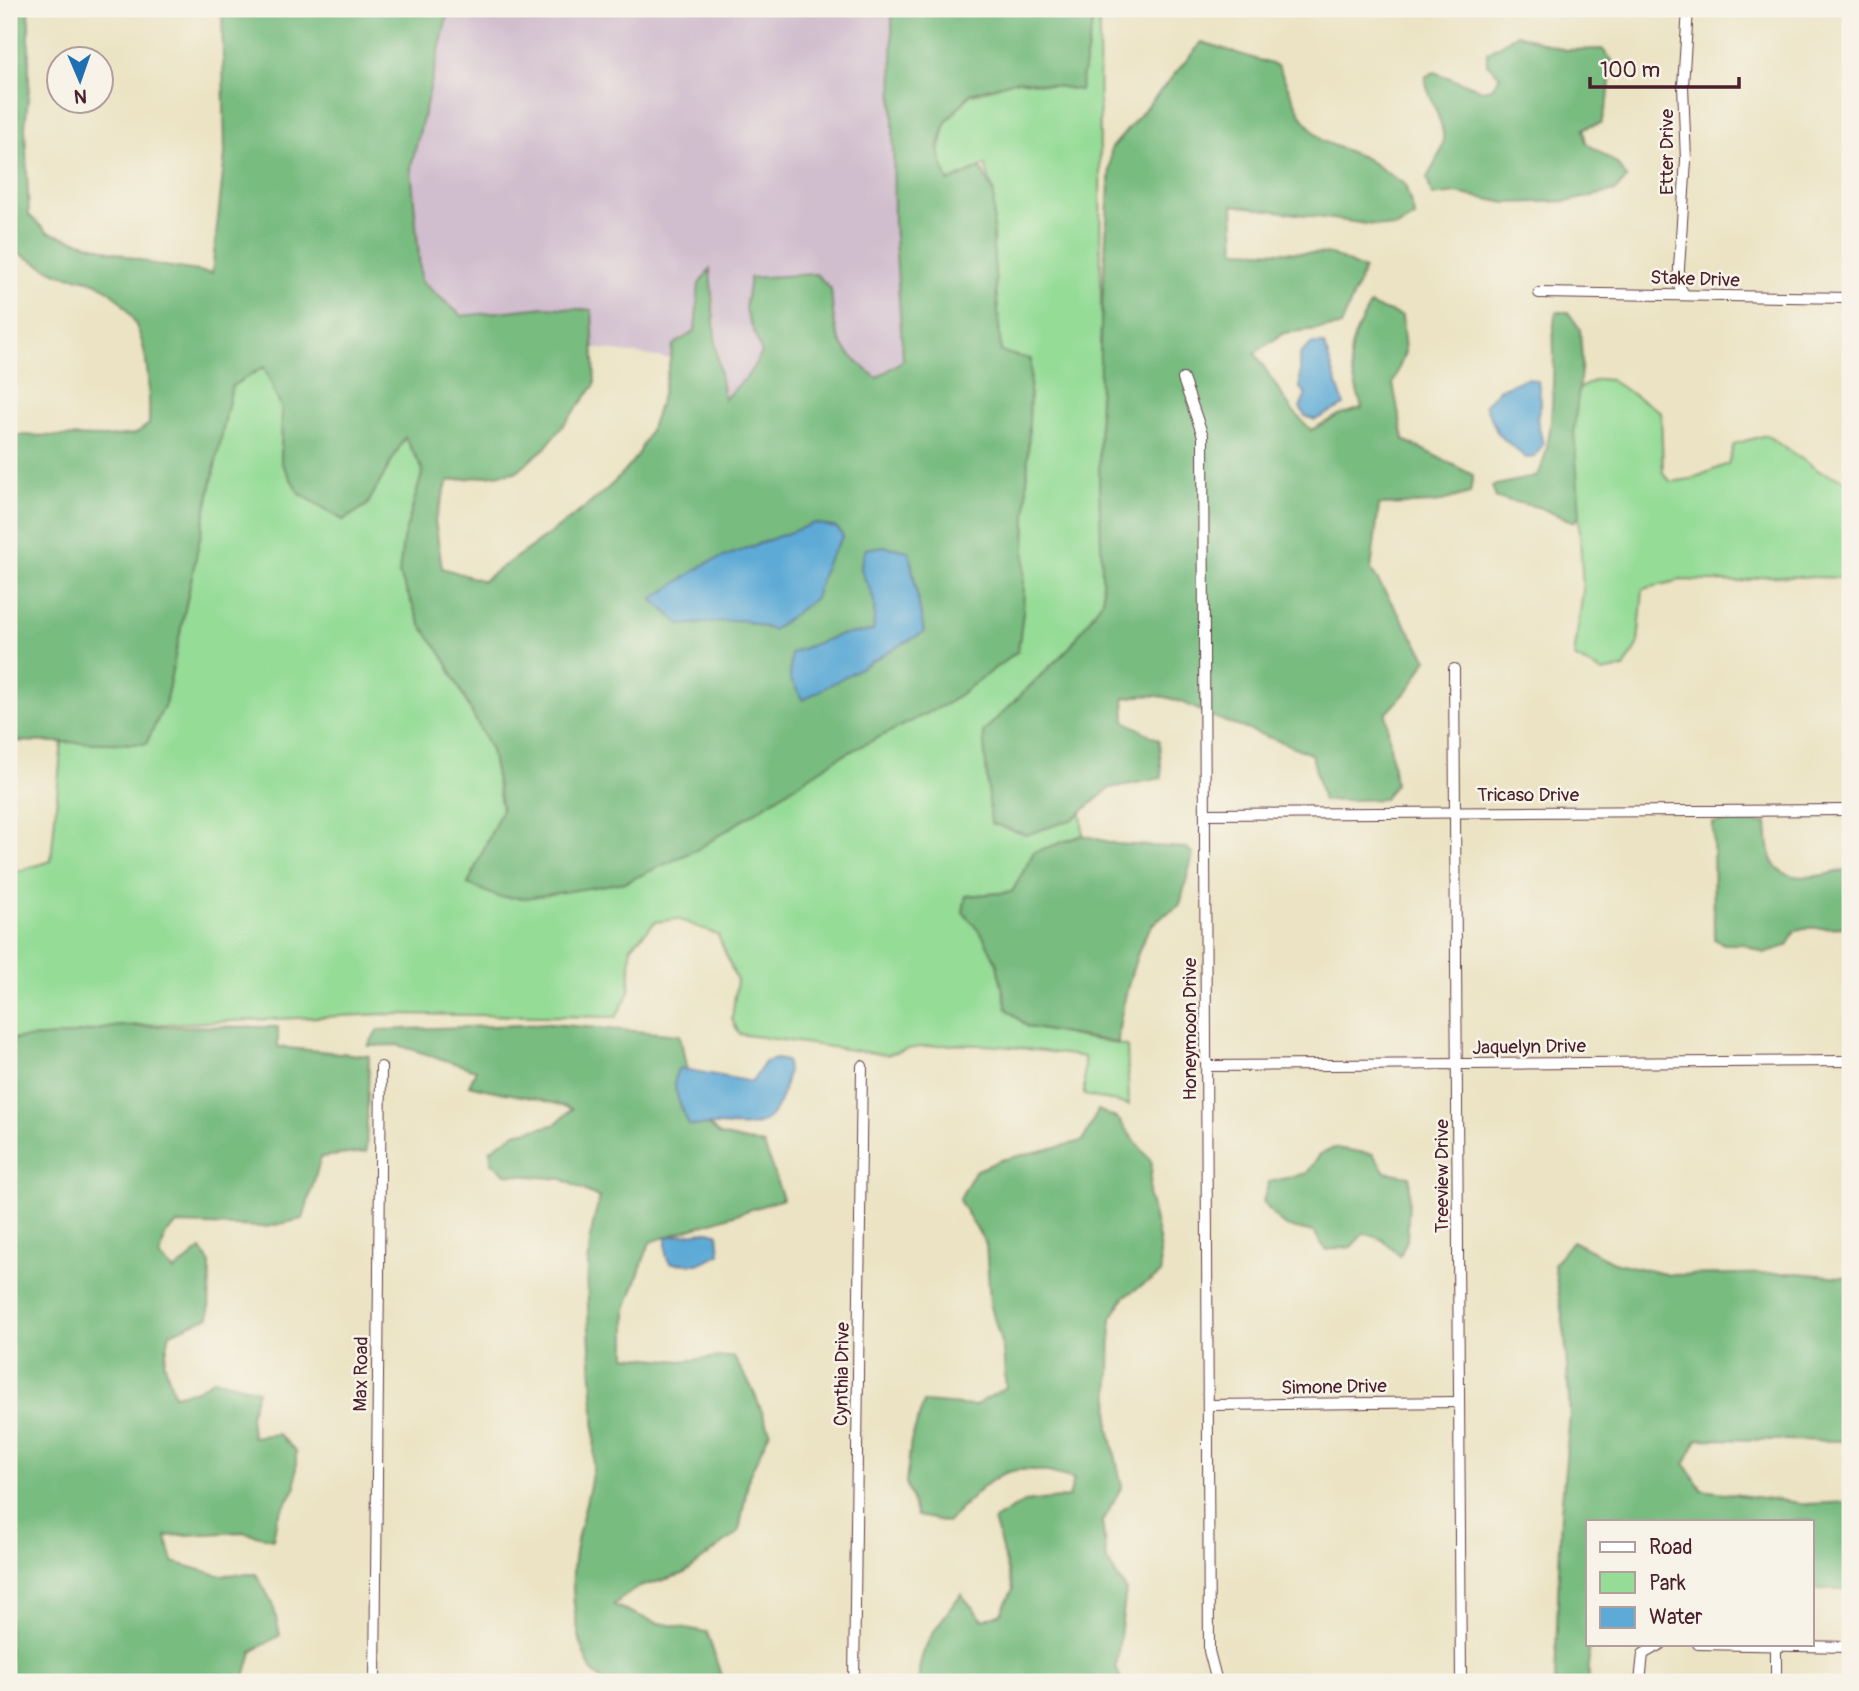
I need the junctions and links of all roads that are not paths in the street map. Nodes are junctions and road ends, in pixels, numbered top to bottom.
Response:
1 (1688, 9) edge
2 (1539, 293) dead end
3 (1684, 294) junction
4 (1850, 298) edge
5 (1183, 379) dead end
6 (1454, 669) dead end
7 (1850, 810) edge
8 (1455, 812) junction
9 (1206, 814) junction
10 (1850, 1062) edge
11 (1456, 1064) junction
12 (862, 1066) dead end
13 (1208, 1066) junction
14 (381, 1067) dead end
15 (1459, 1402) junction
16 (1209, 1405) junction
17 (1657, 1646) edge
18 (1776, 1646) edge
19 (1813, 1646) edge
20 (1850, 1647) edge
21 (374, 1682) edge
22 (854, 1682) edge
23 (1216, 1682) edge
24 (1461, 1682) edge
25 (1640, 1682) edge
26 (1776, 1682) edge

1 - 3 street, Etter Drive
2 - 3 street, Stake Drive
3 - 4 street, Stake Drive
5 - 9 street, Honeymoon Drive
6 - 8 street, Treeview Drive
7 - 8 street, Tricaso Drive
8 - 9 street, Tricaso Drive
8 - 11 street, Treeview Drive
9 - 13 street, Honeymoon Drive
10 - 11 street, Jaquelyn Drive
11 - 13 street, Jaquelyn Drive
11 - 15 street, Treeview Drive
12 - 22 street, Cynthia Drive
13 - 16 street, Honeymoon Drive
14 - 21 street, Max Road
15 - 16 street, Simone Drive
15 - 24 street, Treeview Drive
16 - 23 street, Honeymoon Drive
17 - 25 street
18 - 26 street
19 - 20 street

